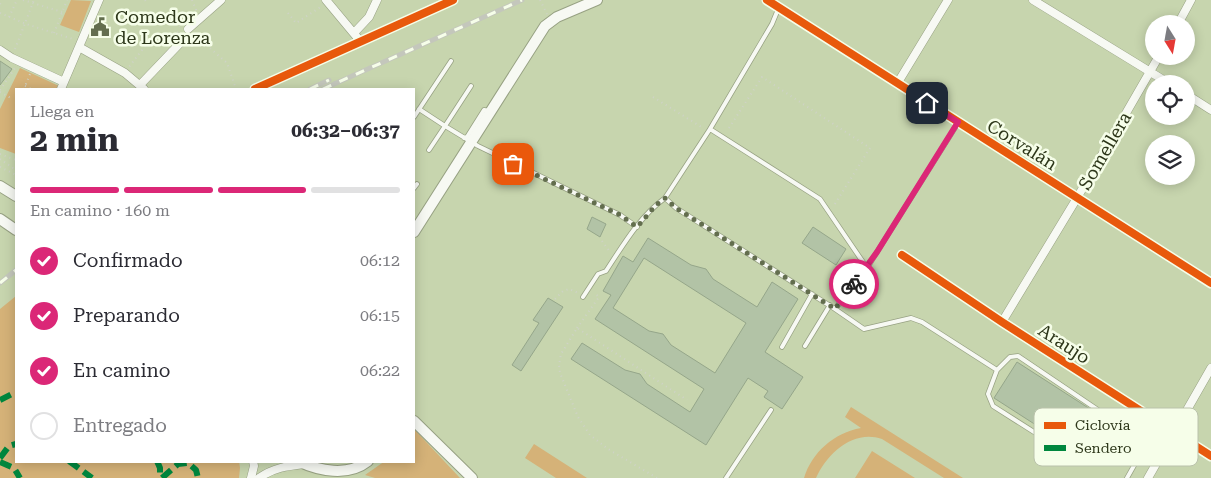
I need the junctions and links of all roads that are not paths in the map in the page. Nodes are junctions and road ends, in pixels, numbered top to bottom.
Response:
1 (98, 0) edge
2 (221, 0) edge
3 (377, 0) edge
4 (453, 0) edge
5 (597, 0) edge
6 (767, 0) edge
7 (783, 0) edge
8 (948, 0) edge
9 (1033, 0) edge
10 (1191, 0) edge
11 (327, 1) edge
12 (779, 8) junction
13 (1183, 15) edge
14 (188, 29) road end
15 (354, 33) junction
16 (184, 40) dead end
17 (361, 42) junction
18 (80, 44) junction
19 (0, 50) edge
20 (451, 61) dead end
21 (1154, 65) edge
22 (1151, 72) junction
23 (1156, 75) edge
24 (897, 84) junction
25 (63, 85) edge
26 (471, 86) dead end
27 (142, 87) edge
28 (257, 88) edge
29 (1195, 100) edge
30 (419, 109) junction
31 (1211, 110) edge
32 (415, 115) edge
33 (958, 122) junction
34 (445, 126) junction
35 (710, 129) junction
36 (467, 140) junction
37 (428, 150) dead end
38 (417, 184) dead end
39 (0, 186) edge
40 (415, 187) edge
41 (15, 195) edge
42 (665, 198) junction
43 (1077, 198) junction
44 (0, 219) edge
45 (637, 227) junction
46 (15, 229) edge
47 (415, 230) edge
48 (902, 255) dead end
49 (867, 268) junction
50 (1211, 284) edge
51 (812, 294) junction
52 (583, 297) road end
53 (830, 305) junction
54 (835, 309) junction
55 (1002, 322) junction
56 (805, 346) dead end
57 (782, 347) dead end
58 (1211, 368) edge
59 (997, 370) junction
60 (1095, 408) edge
61 (1135, 408) edge
62 (1188, 408) edge
63 (772, 410) dead end
64 (415, 421) edge
65 (1034, 432) edge
66 (1198, 448) edge
67 (1211, 456) edge
68 (253, 463) edge
69 (301, 463) edge
70 (366, 463) edge
71 (1134, 466) edge
72 (1155, 466) edge
73 (331, 471) junction
74 (251, 478) edge
75 (259, 478) edge
76 (351, 478) edge
77 (472, 478) edge
78 (726, 478) edge
79 (1127, 478) edge
80 (1148, 478) edge

1 - 18 street
2 - 14 street
3 - 15 street
4 - 17 street
5 - 36 main road
6 - 12 street, Corvalán
7 - 12 street
8 - 24 street
9 - 22 street
10 - 13 street
11 - 15 street
12 - 24 street, Corvalán
12 - 35 lane
15 - 17 street
16 - 27 street
17 - 28 street
18 - 25 street
18 - 27 street
19 - 25 street
20 - 30 lane
21 - 22 street, Somellera
22 - 23 street
22 - 43 street, Somellera
24 - 33 street, Corvalán
26 - 34 lane
29 - 31 street
30 - 32 lane
30 - 34 lane
33 - 43 street, Corvalán
33 - 49 lane
34 - 36 lane
34 - 37 lane
35 - 42 lane
35 - 49 lane
36 - 45 lane
36 - 47 main road
38 - 40 lane
39 - 41 main road
42 - 45 lane
42 - 51 lane
43 - 50 street, Corvalán
43 - 55 street, Somellera
44 - 46 main road
45 - 52 lane
48 - 55 street, Araujo
49 - 54 lane
51 - 53 lane
51 - 57 lane
53 - 54 lane
53 - 56 lane
54 - 59 lane
55 - 61 street, Araujo
58 - 62 street
59 - 60 lane
59 - 65 lane
63 - 78 lane
64 - 77 main road
66 - 67 street, Araujo
68 - 74 street
69 - 73 main road
69 - 75 street
70 - 73 main road
71 - 79 lane
72 - 80 street
73 - 76 main road

